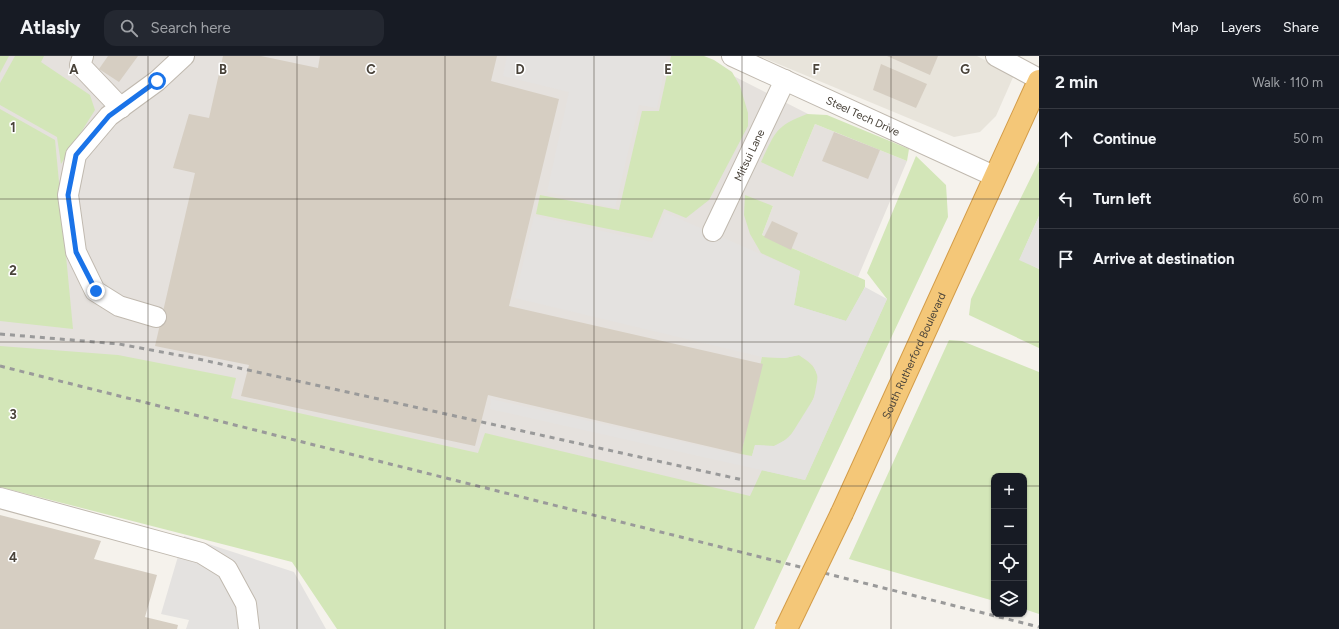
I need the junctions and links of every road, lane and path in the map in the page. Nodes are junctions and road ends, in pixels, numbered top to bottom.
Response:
1 (83, 56) edge
2 (184, 56) edge
3 (732, 56) edge
4 (996, 56) edge
5 (785, 80) junction
6 (1039, 80) edge
7 (121, 108) junction
8 (994, 176) junction
9 (713, 231) dead end
10 (156, 317) dead end
11 (0, 498) edge
12 (249, 629) edge
13 (786, 629) edge

1 - 7 street
2 - 7 street
3 - 5 street, Steel Tech Drive
4 - 6 street
5 - 8 street, Steel Tech Drive
5 - 9 street, Mitsui Lane
6 - 8 highway, South Rutherford Boulevard
7 - 10 street
8 - 13 highway, South Rutherford Boulevard, bridge
11 - 12 street

